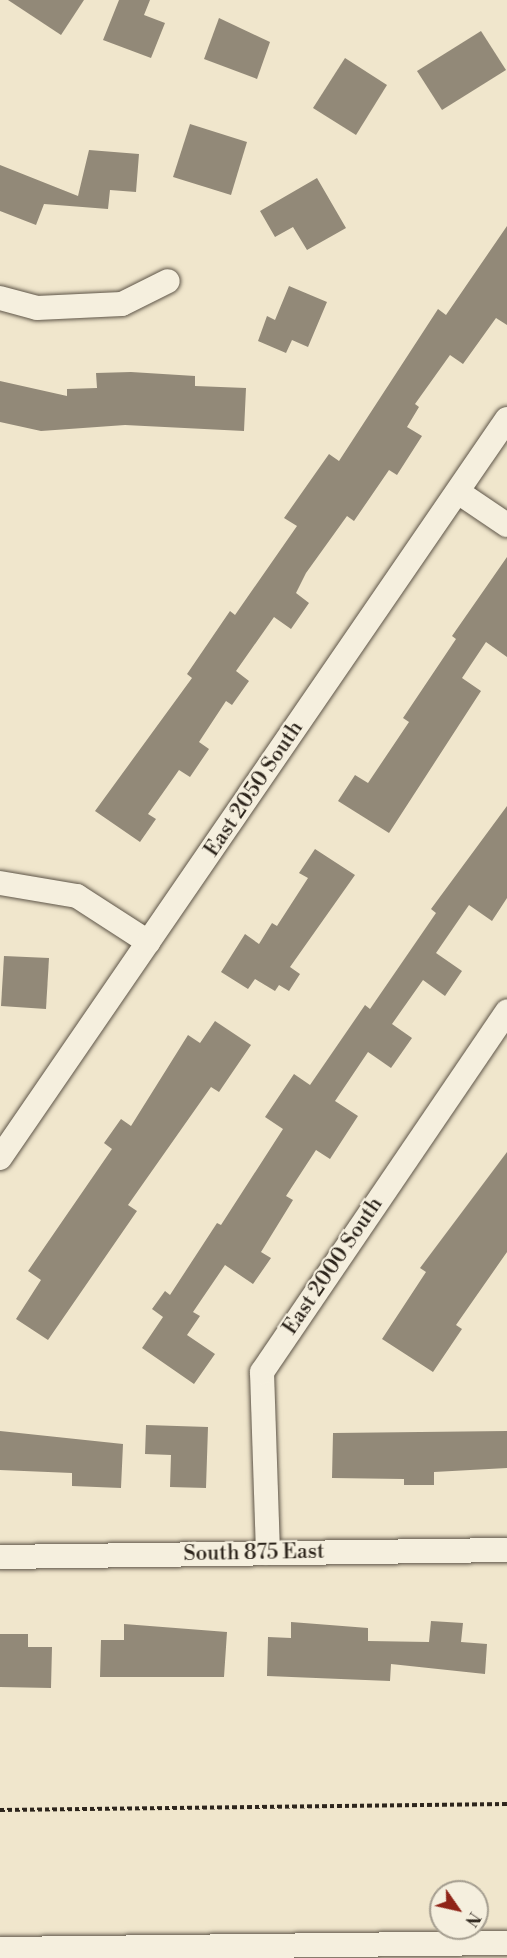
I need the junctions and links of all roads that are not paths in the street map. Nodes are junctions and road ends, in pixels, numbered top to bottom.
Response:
1 (168, 281) dead end
2 (0, 298) edge
3 (507, 419) edge
4 (458, 492) junction
5 (507, 525) edge
6 (0, 883) edge
7 (148, 942) junction
8 (507, 1011) edge
9 (0, 1158) edge
10 (507, 1550) edge
11 (268, 1553) junction
12 (0, 1557) edge
13 (507, 1943) edge
14 (0, 1949) edge
15 (265, 1952) edge

1 - 2 street
3 - 4 street, East 2050 South
4 - 5 street
4 - 7 street, East 2050 South
6 - 7 street
7 - 9 street, East 2050 South
8 - 11 street, East 2000 South
10 - 11 street, South 875 East
11 - 12 street, South 875 East
13 - 15 street
14 - 15 street

